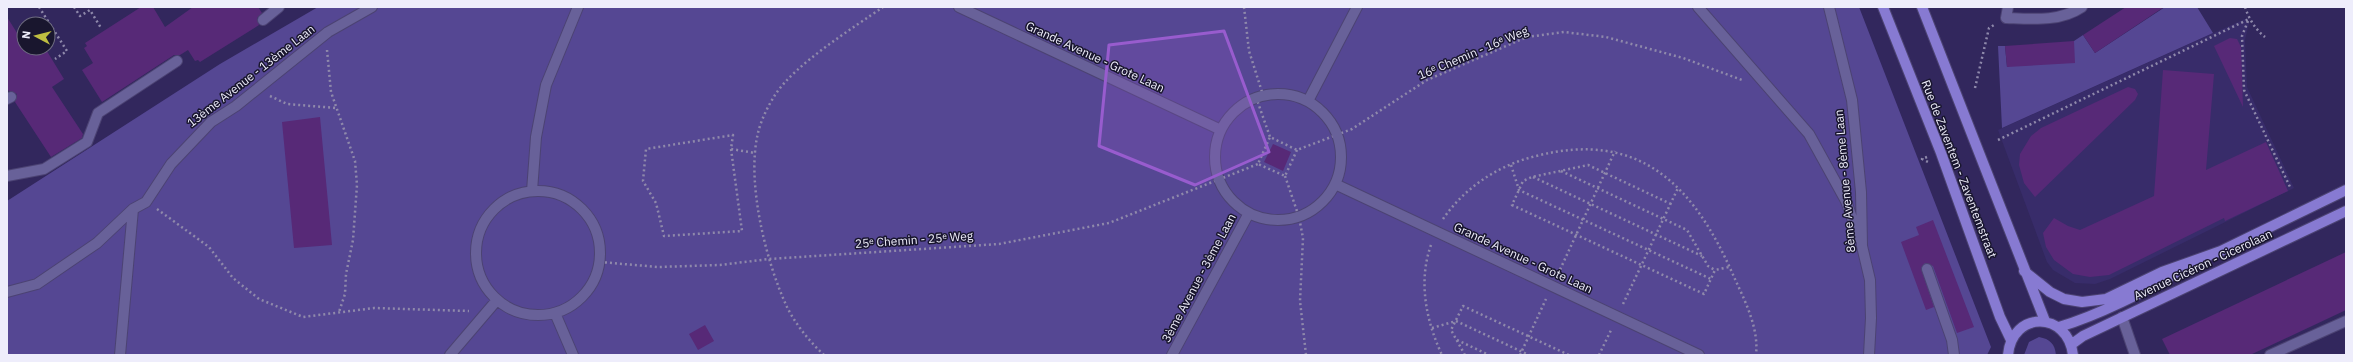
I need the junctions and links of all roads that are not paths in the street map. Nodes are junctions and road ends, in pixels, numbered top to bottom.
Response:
1 (280, 7) edge
2 (372, 7) edge
3 (578, 7) edge
4 (959, 7) edge
5 (1357, 7) edge
6 (1698, 7) edge
7 (1830, 7) edge
8 (1883, 7) edge
9 (1922, 7) edge
10 (2008, 7) edge
11 (2082, 7) edge
12 (263, 20) dead end
13 (177, 61) dead end
14 (1308, 101) junction
15 (1221, 130) junction
16 (7, 176) edge
17 (1335, 184) junction
18 (2346, 190) edge
19 (532, 191) junction
20 (133, 209) junction
21 (2346, 211) edge
22 (1248, 213) junction
23 (1862, 246) junction
24 (2194, 262) junction
25 (1927, 269) dead end
26 (2024, 271) junction
27 (7, 292) edge
28 (497, 300) junction
29 (556, 313) junction
30 (2122, 318) junction
31 (2045, 321) junction
32 (2346, 321) edge
33 (2059, 327) junction
34 (2011, 340) junction
35 (2072, 344) junction
36 (120, 355) edge
37 (450, 355) edge
38 (573, 355) edge
39 (1172, 355) edge
40 (1699, 355) edge
41 (1869, 355) edge
42 (1954, 355) edge
43 (2008, 355) edge
44 (2073, 355) edge
45 (2135, 355) edge
46 (2270, 355) edge

1 - 12 street
2 - 20 street, 13ème Avenue - 13ème Laan
3 - 19 street
4 - 15 street, Grande Avenue - Grote Laan
5 - 14 street
6 - 23 street
7 - 23 street, 8ème Avenue - 8ème Laan
8 - 34 main road, Rue de Zaventem - Zaventemstraat
9 - 26 main road, Rue de Zaventem - Zaventemstraat
10 - 11 street
13 - 16 street
14 - 15 street
14 - 17 street
15 - 22 street
17 - 22 street
17 - 40 street, Grande Avenue - Grote Laan
18 - 24 main road, Avenue Cicéron - Cicerolaan
19 - 28 street
19 - 29 street
20 - 27 street, 13ème Avenue - 13ème Laan
20 - 36 street
21 - 30 main road, Avenue Cicéron - Cicerolaan
22 - 39 street, 3ème Avenue - 3ème Laan
23 - 41 street, 8ème Avenue - 8ème Laan
24 - 26 main road, Avenue Cicéron - Cicerolaan
24 - 33 main road, Avenue Cicéron - Cicerolaan
25 - 42 street
26 - 31 main road, Rue de Zaventem - Zaventemstraat
28 - 29 street
28 - 37 street
29 - 38 street
30 - 35 main road, Avenue Cicéron - Cicerolaan
30 - 45 street
31 - 33 main road
31 - 34 main road
32 - 46 street
33 - 35 main road
34 - 43 main road
35 - 44 main road

